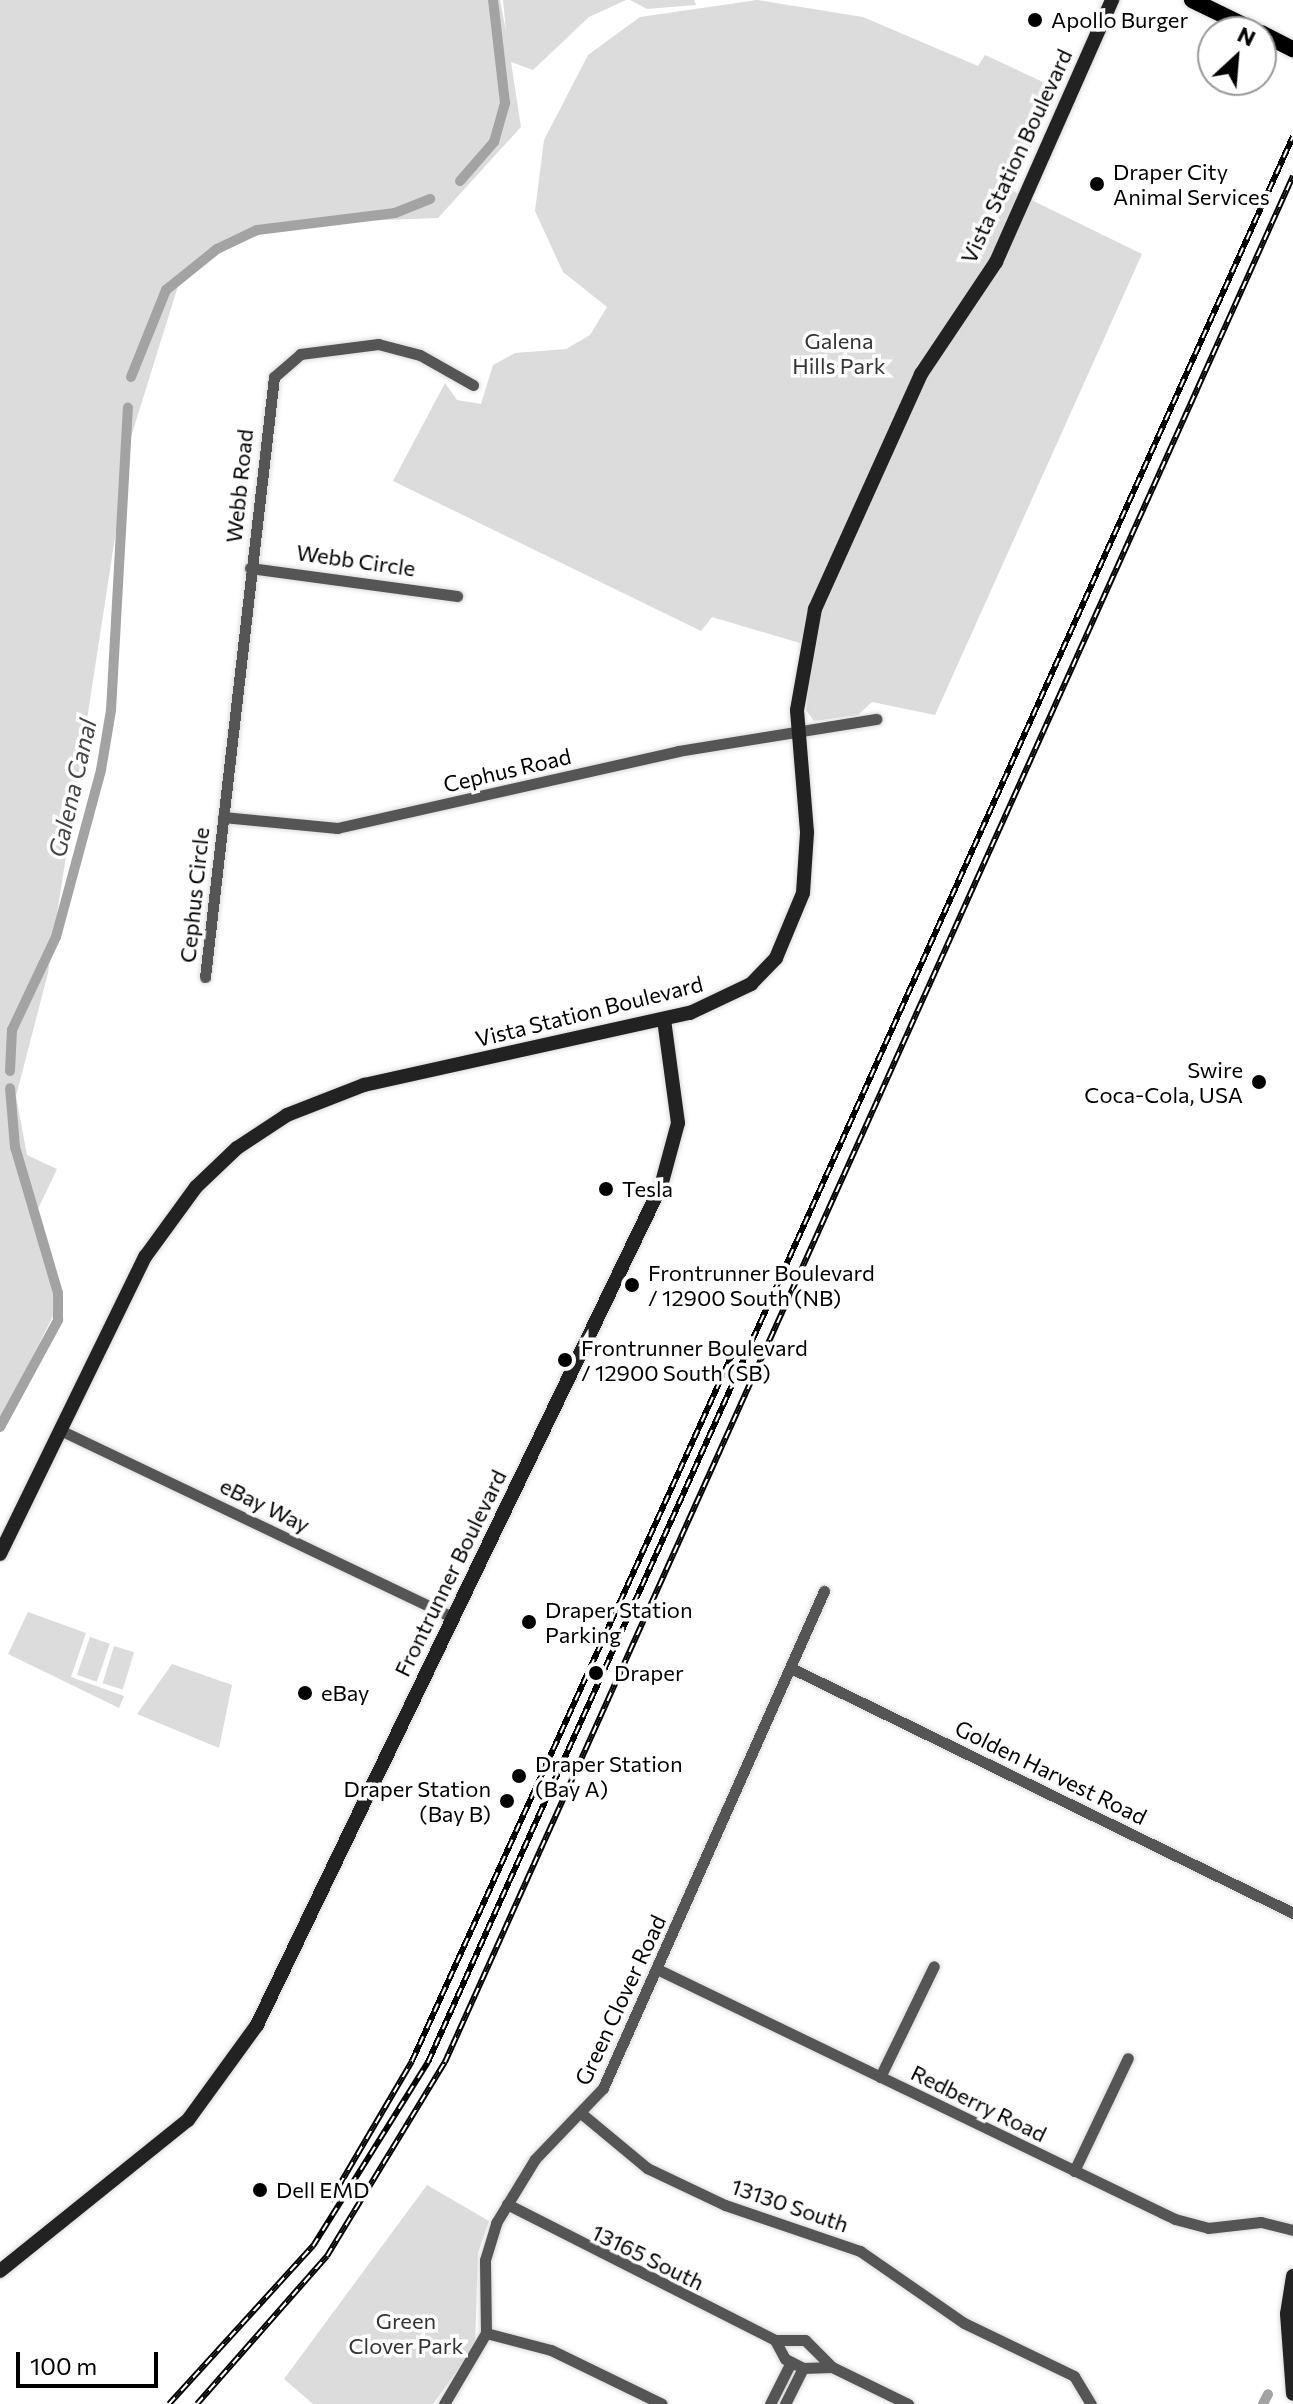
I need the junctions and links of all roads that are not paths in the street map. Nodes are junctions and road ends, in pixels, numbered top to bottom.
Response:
1 (1112, 0) edge
2 (1192, 0) edge
3 (1225, 16) edge
4 (473, 385) dead end
5 (250, 568) junction
6 (457, 596) dead end
7 (876, 719) dead end
8 (798, 731) junction
9 (223, 817) junction
10 (205, 977) dead end
11 (664, 1020) junction
12 (60, 1430) junction
13 (0, 1554) edge
14 (824, 1591) dead end
15 (452, 1617) junction
16 (791, 1668) junction
17 (1293, 1913) edge
18 (934, 1966) dead end
19 (657, 1969) junction
20 (1128, 2058) dead end
21 (880, 2077) junction
22 (582, 2114) junction
23 (1074, 2171) junction
24 (507, 2204) junction
25 (1293, 2230) edge
26 (0, 2271) edge
27 (1293, 2276) edge
28 (486, 2333) junction
29 (775, 2340) junction
30 (791, 2362) junction
31 (832, 2367) junction
32 (803, 2368) junction
33 (1293, 2394) edge
34 (444, 2404) edge
35 (662, 2404) edge
36 (770, 2404) edge
37 (785, 2404) edge
38 (908, 2404) edge
39 (1091, 2404) edge

1 - 8 street, Vista Station Boulevard
2 - 3 main road
4 - 5 street, Webb Road
5 - 6 street, Webb Circle
5 - 9 street, Webb Road
7 - 8 street, Cephus Road
8 - 9 street, Cephus Road
8 - 11 street, Vista Station Boulevard
9 - 10 street, Cephus Circle
11 - 12 street, Vista Station Boulevard
11 - 15 street, Frontrunner Boulevard
12 - 13 street, Vista Station Boulevard
12 - 15 street, eBay Way
14 - 16 street, Green Clover Road
15 - 26 street, Frontrunner Boulevard
16 - 17 street, Golden Harvest Road
16 - 19 street, Green Clover Road
18 - 21 street
19 - 21 street, Redberry Road
19 - 22 street, Green Clover Road
20 - 23 street
21 - 23 street, Redberry Road
22 - 24 street, Green Clover Road
22 - 39 street, 13130 South
23 - 25 street, Redberry Road
24 - 28 street, Green Clover Road
24 - 29 street, 13165 South
27 - 33 street
28 - 34 street
28 - 35 street
29 - 30 street, 13165 South
29 - 31 street, 13165 South
30 - 32 street, 13165 South
30 - 36 street
31 - 32 street, 13165 South
31 - 38 street, 13165 South
32 - 37 street

